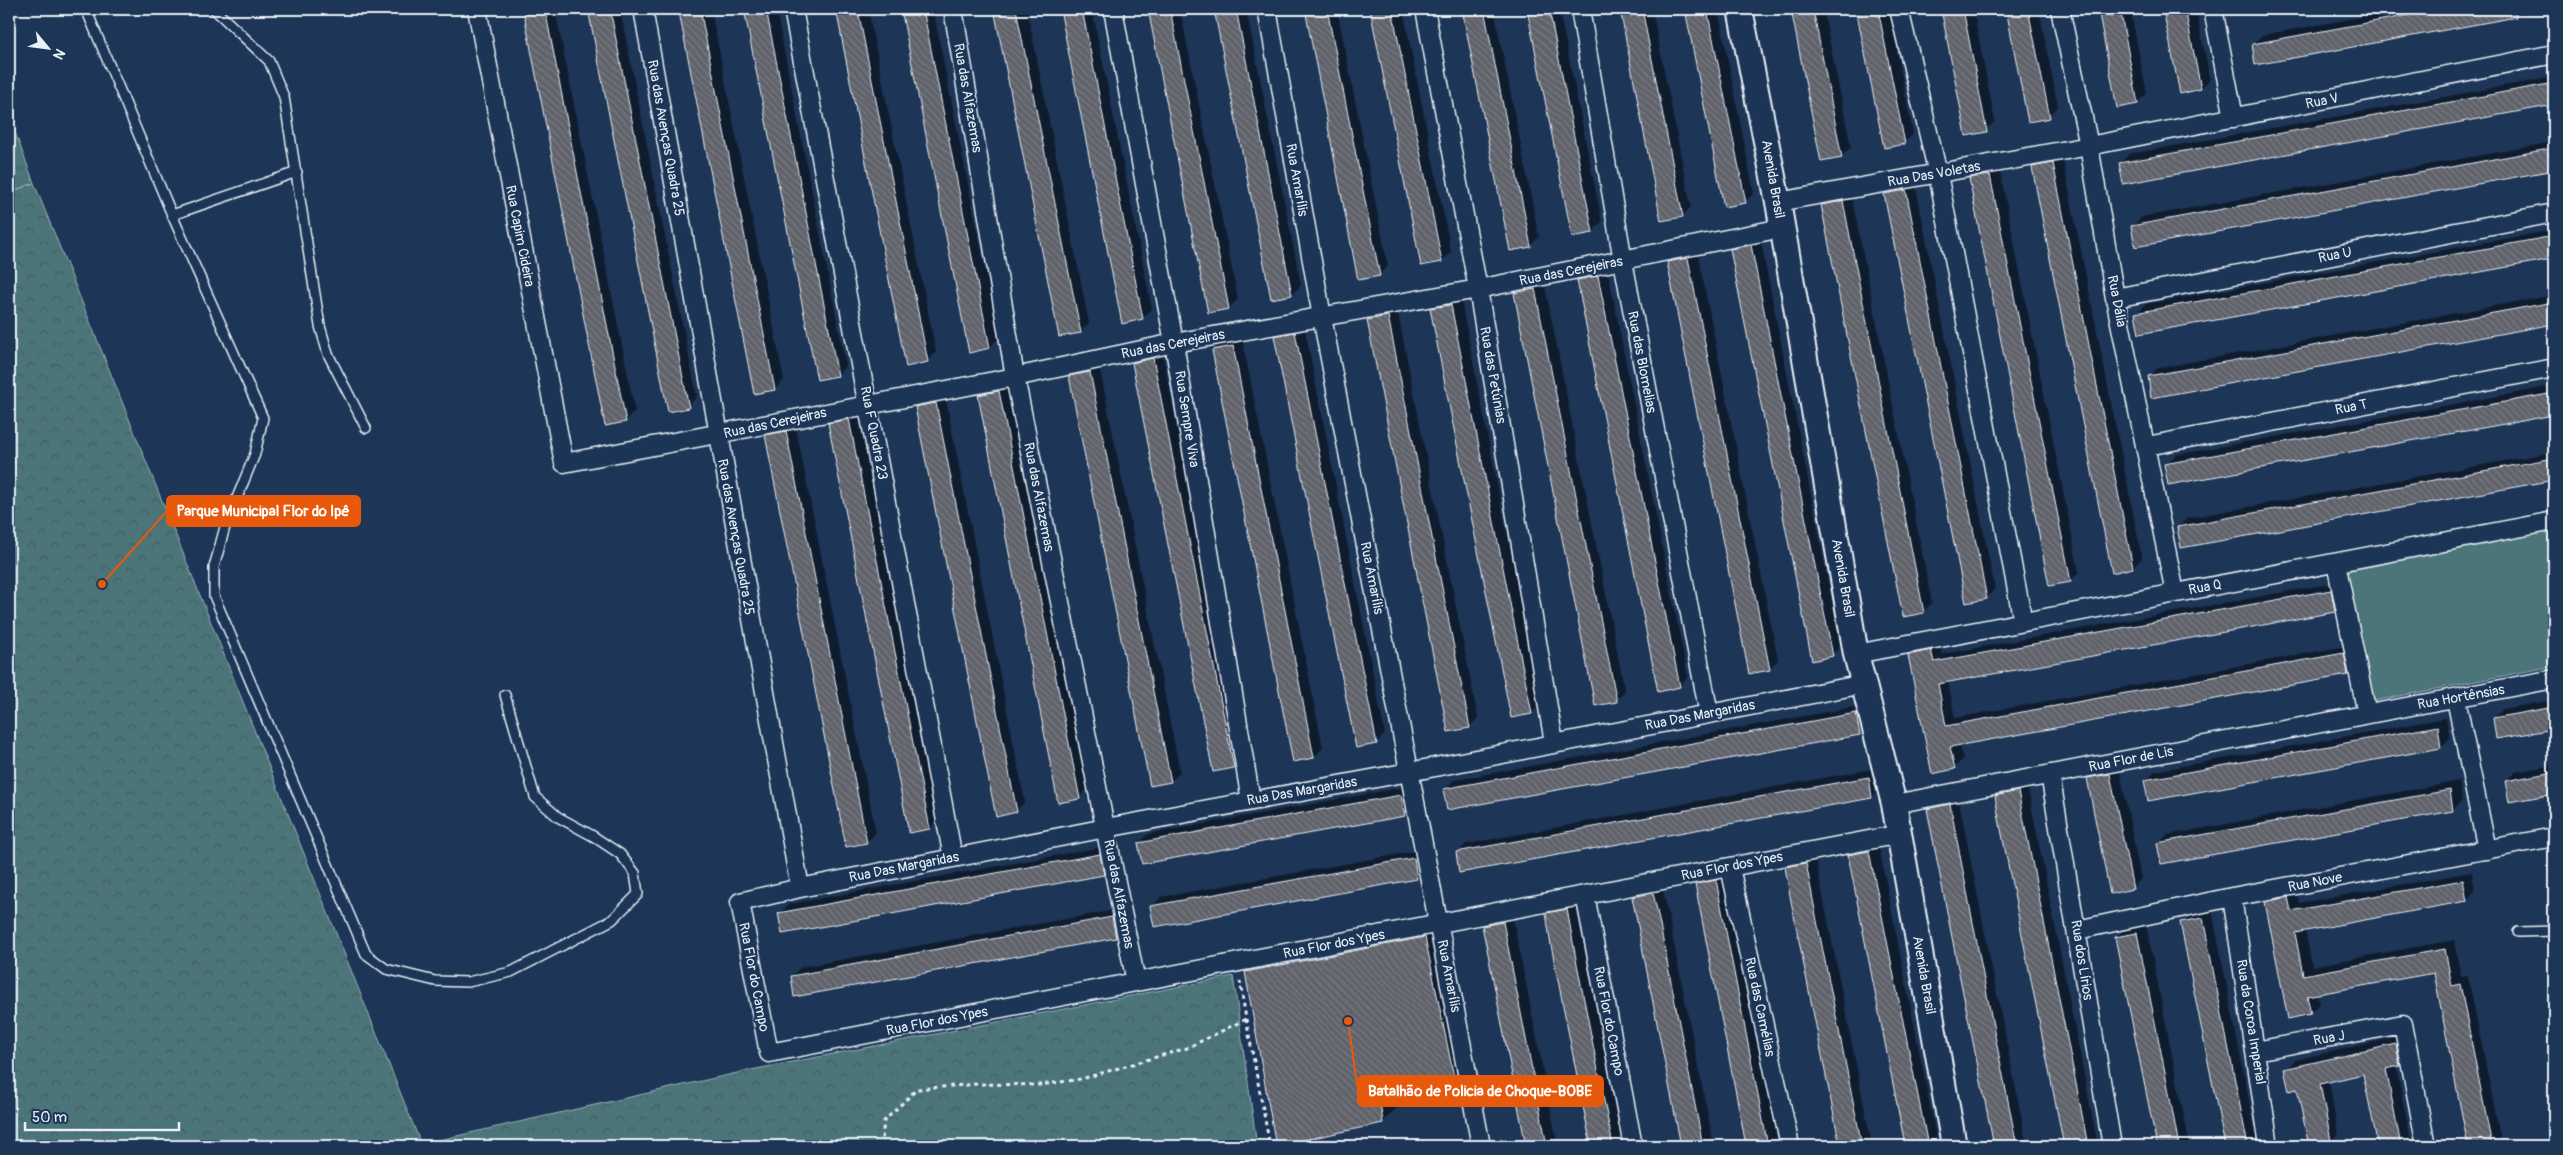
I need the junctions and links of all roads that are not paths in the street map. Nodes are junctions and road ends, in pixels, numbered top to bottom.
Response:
1 (86, 9) edge
2 (214, 9) edge
3 (477, 9) edge
4 (643, 9) edge
5 (793, 9) edge
6 (952, 9) edge
7 (1113, 9) edge
8 (1267, 9) edge
9 (1424, 9) edge
10 (1580, 9) edge
11 (1740, 9) edge
12 (1899, 9) edge
13 (2060, 9) edge
14 (2213, 9) edge
15 (2554, 54) edge
16 (2234, 118) junction
17 (2089, 146) junction
18 (297, 172) junction
19 (1938, 174) junction
20 (1778, 202) junction
21 (2554, 213) edge
22 (172, 215) junction
23 (1782, 228) junction
24 (1623, 261) junction
25 (1478, 289) junction
26 (2115, 298) junction
27 (1322, 316) junction
28 (1174, 343) junction
29 (2554, 368) edge
30 (1015, 377) junction
31 (868, 403) junction
32 (366, 428) dead end
33 (718, 435) junction
34 (2147, 446) junction
35 (564, 463) joint
36 (2554, 521) edge
37 (2336, 563) junction
38 (2175, 593) junction
39 (2023, 622) junction
40 (1856, 654) junction
41 (2554, 679) edge
42 (1864, 684) junction
43 (505, 695) dead end
44 (2456, 699) junction
45 (1709, 714) junction
46 (2367, 714) junction
47 (1554, 743) junction
48 (1409, 772) junction
49 (2050, 774) junction
50 (1250, 801) junction
51 (1894, 804) junction
52 (1106, 828) junction
53 (1900, 834) junction
54 (2554, 837) edge
55 (2487, 850) junction
56 (953, 858) junction
57 (1730, 867) junction
58 (800, 888) junction
59 (1585, 895) junction
60 (2232, 897) junction
61 (740, 902) joint
62 (1438, 924) junction
63 (2077, 930) junction
64 (2518, 932) dead end
65 (2554, 932) edge
66 (1136, 982) junction
67 (2255, 1051) junction
68 (769, 1053) joint
69 (1481, 1146) edge
70 (1633, 1146) edge
71 (1790, 1146) edge
72 (1954, 1146) edge
73 (2112, 1146) edge
74 (2269, 1146) edge
75 (2426, 1146) edge

1 - 22 lane
2 - 18 lane
3 - 35 street, Rua Capim Cideira
4 - 33 street, Rua das Avenças Quadra 25
5 - 31 street, Rua F Quadra 23
6 - 30 street, Rua das Alfazemas
7 - 28 street, Rua Sempre Viva
8 - 27 street, Rua Amarílis
9 - 25 street, Rua das Petúnias
10 - 24 street, Rua das Blomelias
11 - 20 street, Avenida Brasil
12 - 19 street
13 - 17 street, Rua Dália
14 - 16 street
15 - 16 street, Rua V
16 - 17 street, Rua V
17 - 19 street, Rua Das Voletas
17 - 26 street, Rua Dália
18 - 22 lane
18 - 32 lane
19 - 20 street, Rua Das Voletas
19 - 39 street
20 - 23 street, Avenida Brasil
21 - 26 street, Rua U
22 - 43 lane
23 - 24 street, Rua das Cerejeiras
23 - 40 street, Avenida Brasil
24 - 25 street, Rua das Cerejeiras
24 - 45 street, Rua das Blomelias
25 - 27 street, Rua das Cerejeiras
25 - 47 street, Rua das Petúnias
26 - 34 street, Rua Dália
27 - 28 street, Rua das Cerejeiras
27 - 48 street, Rua Amarílis
28 - 30 street, Rua das Cerejeiras
28 - 50 street, Rua Sempre Viva
29 - 34 street, Rua T
30 - 31 street, Rua das Cerejeiras
30 - 52 street, Rua das Alfazemas
31 - 33 street, Rua das Cerejeiras
31 - 56 street, Rua F Quadra 23
33 - 35 street, Rua das Cerejeiras
33 - 58 street, Rua das Avenças Quadra 25
34 - 38 street, Rua Dália
36 - 37 street, Rua Q
37 - 38 street, Rua Q
37 - 46 street
38 - 39 street, Rua Q
39 - 40 street, Rua Q
40 - 42 street, Avenida Brasil
41 - 44 street, Rua Hortênsias
42 - 45 street, Rua Das Margaridas
42 - 51 street, Avenida Brasil
44 - 46 street, Rua Hortênsias
44 - 55 street
45 - 47 street, Rua Das Margaridas
46 - 49 street, Rua Flor de Lis
47 - 48 street, Rua Das Margaridas
48 - 50 street, Rua Das Margaridas
48 - 62 street, Rua Amarílis
49 - 51 street, Rua Flor de Lis
49 - 63 street, Rua dos Lírios
50 - 52 street, Rua Das Margaridas
51 - 53 street, Avenida Brasil
52 - 56 street, Rua Das Margaridas
52 - 66 street, Rua das Alfazemas
53 - 57 street, Rua Flor dos Ypes
53 - 72 street, Avenida Brasil
54 - 55 street, Rua Nove
55 - 60 street, Rua Nove
56 - 58 street, Rua Das Margaridas
57 - 59 street, Rua Flor dos Ypes
57 - 71 street, Rua das Camélias
58 - 61 street, Rua Das Margaridas
59 - 62 street, Rua Flor dos Ypes
59 - 70 street, Rua Flor do Campo
60 - 63 street, Rua Nove
60 - 67 street, Rua da Coroa Imperial
61 - 68 street, Rua Flor do Campo
62 - 66 street, Rua Flor dos Ypes
62 - 69 street, Rua Amarílis
63 - 73 street, Rua dos Lírios
64 - 65 lane
66 - 68 street, Rua Flor dos Ypes
67 - 74 street, Rua da Coroa Imperial
67 - 75 street, Rua J

